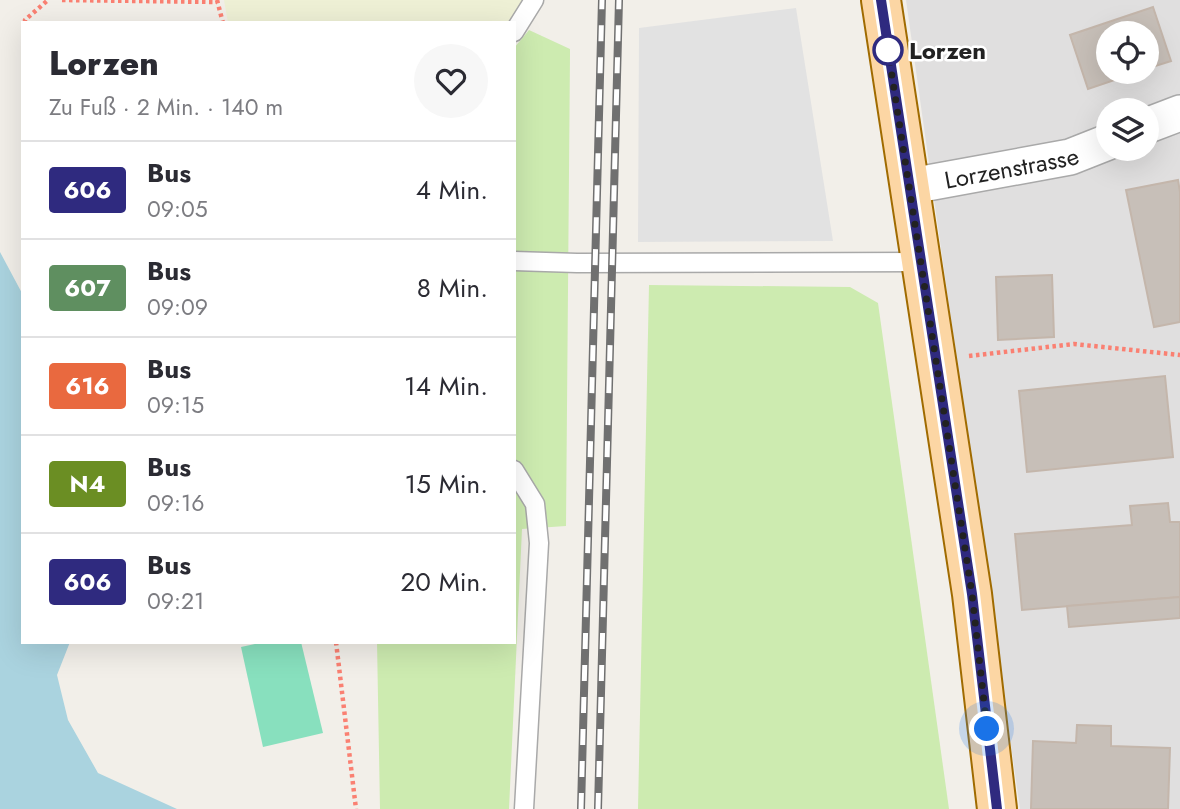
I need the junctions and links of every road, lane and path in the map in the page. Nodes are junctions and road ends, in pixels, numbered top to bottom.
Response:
1 (48, 0) edge
2 (62, 0) edge
3 (534, 0) edge
4 (881, 0) edge
5 (217, 1) edge
6 (25, 21) edge
7 (222, 21) edge
8 (516, 29) edge
9 (1180, 113) edge
10 (1159, 121) edge
11 (1096, 147) edge
12 (911, 186) junction
13 (516, 261) edge
14 (922, 262) junction
15 (1180, 355) edge
16 (937, 360) junction
17 (516, 473) edge
18 (336, 644) edge
19 (356, 809) edge
20 (524, 809) edge
21 (997, 809) edge

1 - 6 path
2 - 5 path
3 - 8 lane
4 - 12 main road
5 - 7 path
9 - 10 street
11 - 12 street, Lorzenstrasse
12 - 14 main road
13 - 14 lane
14 - 16 main road
15 - 16 path
16 - 21 main road
17 - 20 lane
18 - 19 path

